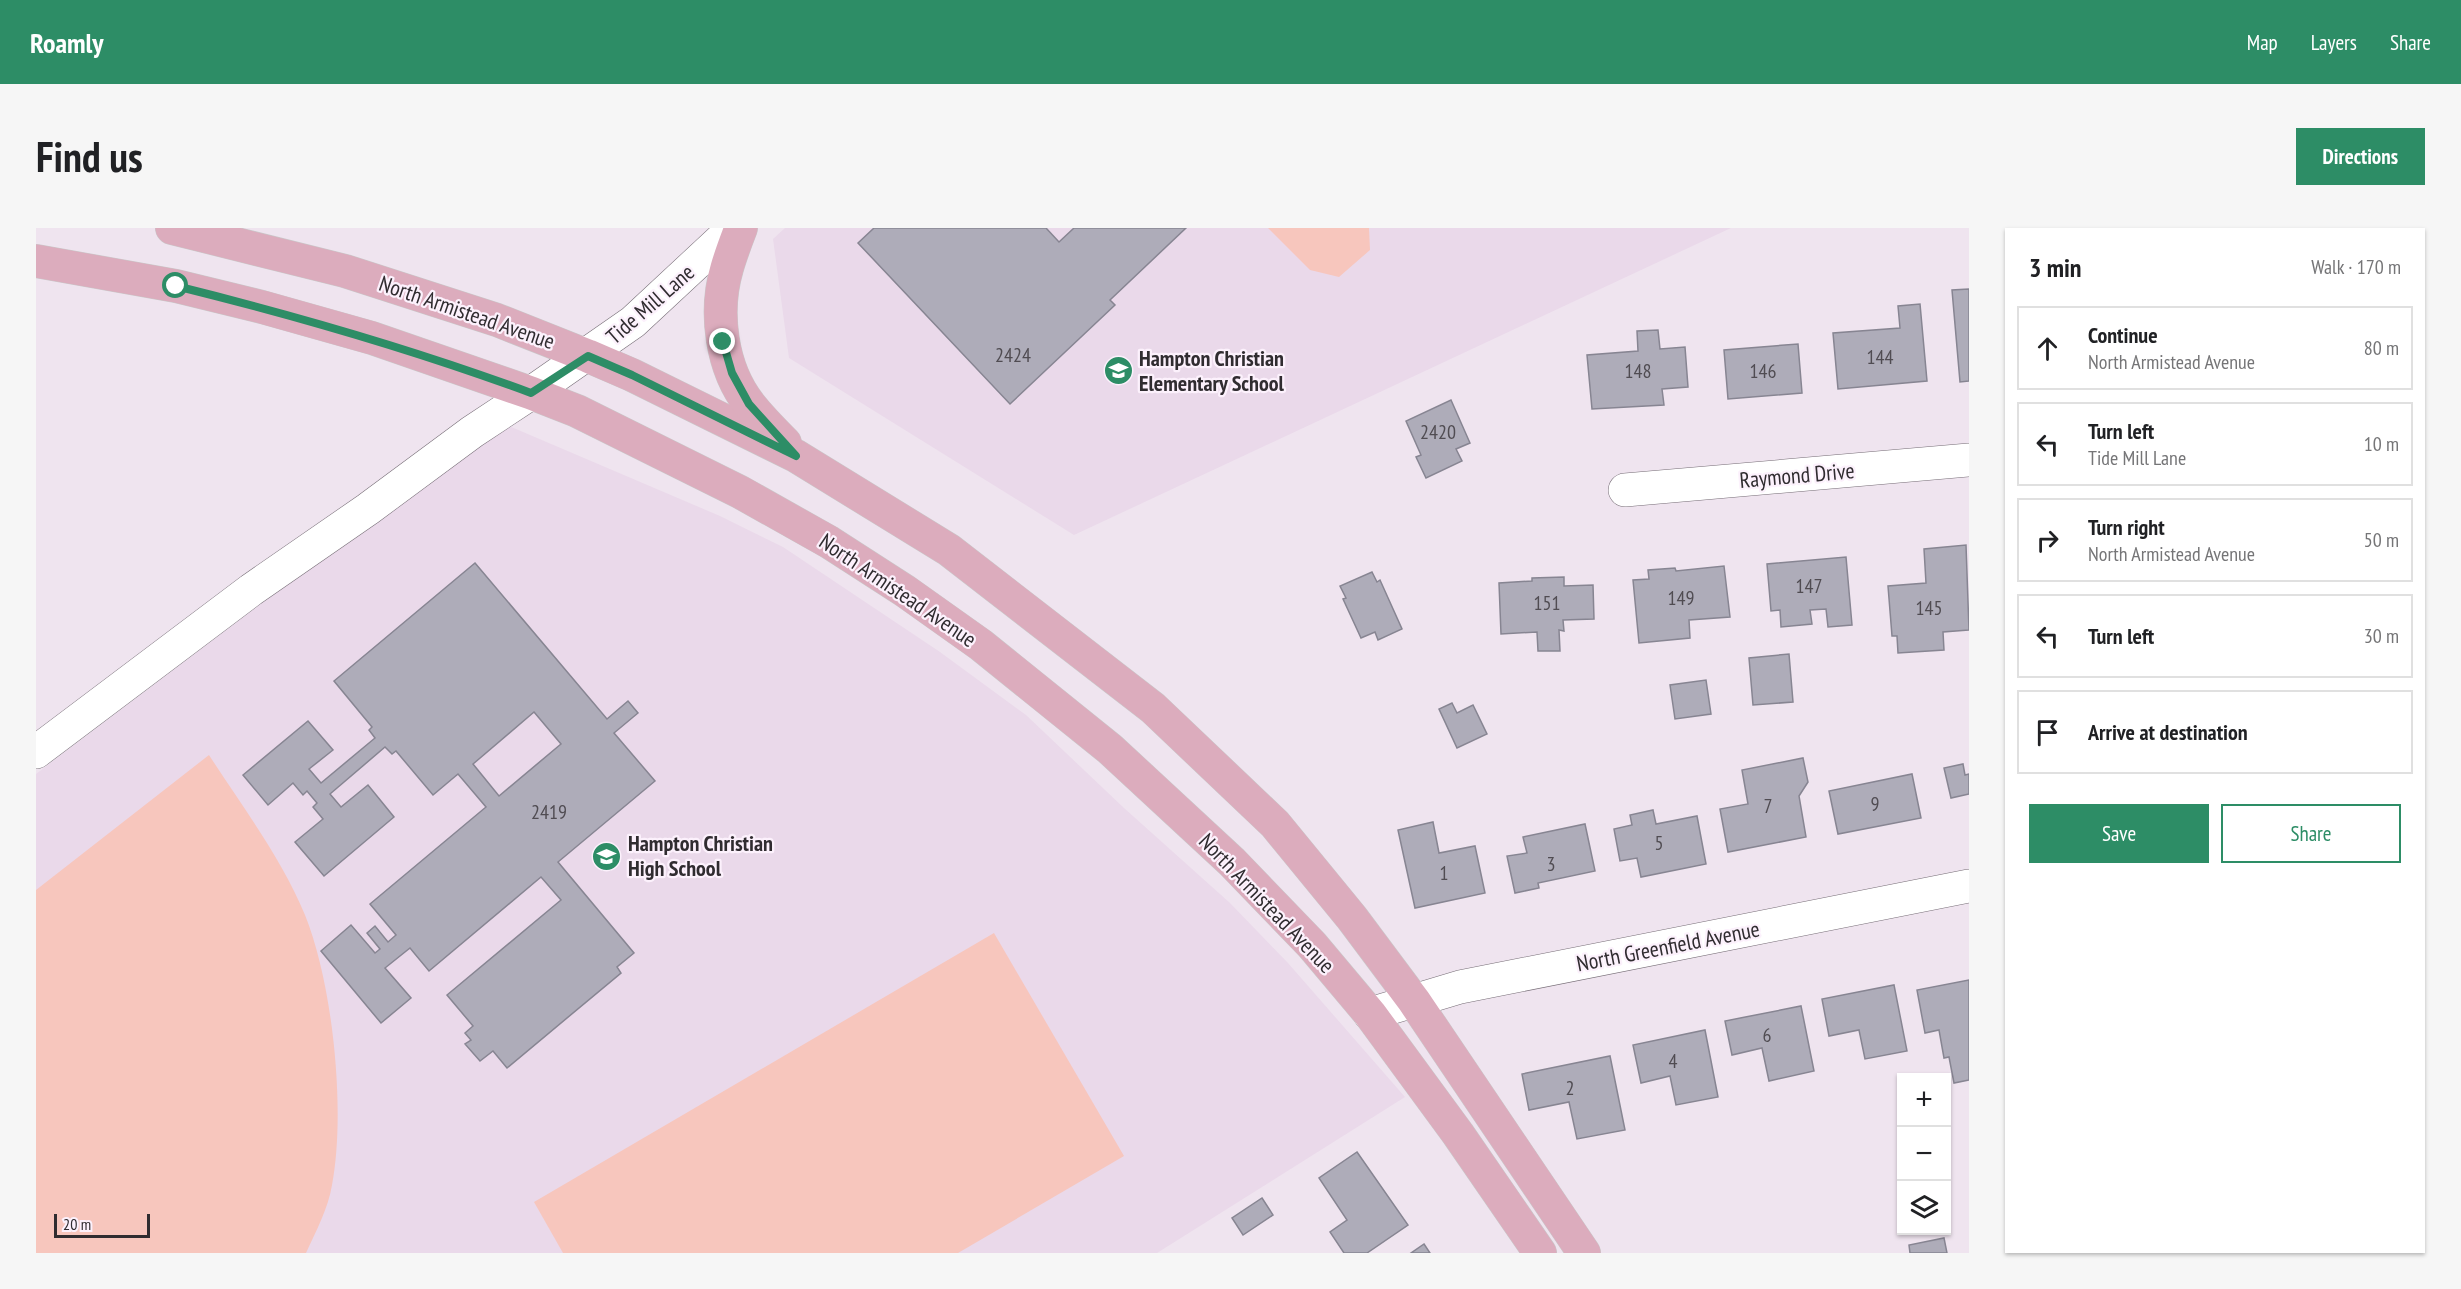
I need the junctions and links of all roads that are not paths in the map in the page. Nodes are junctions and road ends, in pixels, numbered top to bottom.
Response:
1 (172, 228) edge
2 (734, 228) edge
3 (741, 228) edge
4 (36, 261) edge
5 (588, 356) junction
6 (531, 393) junction
7 (796, 456) junction
8 (1969, 460) edge
9 (1625, 490) dead end
10 (36, 752) edge
11 (1969, 886) edge
12 (1414, 1001) junction
13 (1370, 1014) junction
14 (1540, 1253) edge
15 (1584, 1253) edge

1 - 5 main road, North Armistead Avenue
2 - 5 street, Tide Mill Lane
3 - 7 main road
4 - 6 main road, North Armistead Avenue
5 - 6 street, Tide Mill Lane
5 - 7 main road, North Armistead Avenue
6 - 10 street, Tide Mill Lane
6 - 13 main road, North Armistead Avenue
7 - 12 main road, North Armistead Avenue
8 - 9 street, Raymond Drive
11 - 12 street, North Greenfield Avenue
12 - 13 street, North Greenfield Avenue
12 - 15 main road, North Armistead Avenue
13 - 14 main road, North Armistead Avenue

